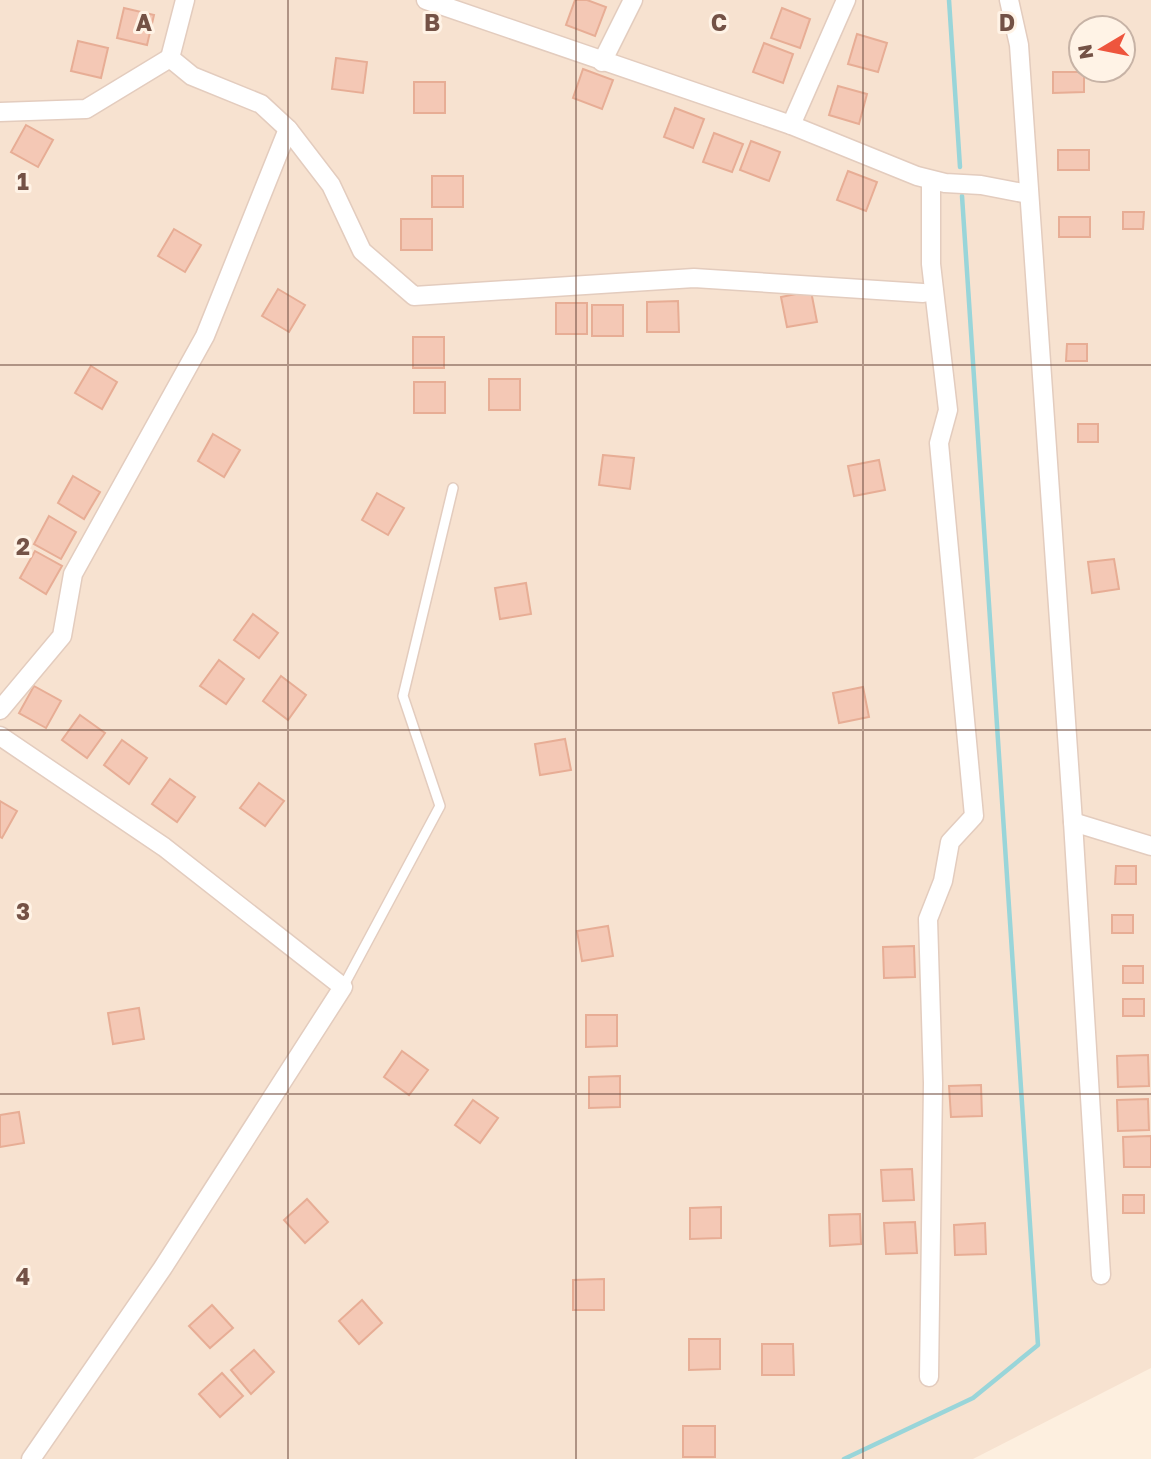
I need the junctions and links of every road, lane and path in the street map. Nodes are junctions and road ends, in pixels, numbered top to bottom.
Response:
1 (186, 0) edge
2 (426, 0) edge
3 (633, 0) edge
4 (846, 0) edge
5 (1009, 0) edge
6 (170, 58) junction
7 (602, 62) junction
8 (0, 112) edge
9 (792, 125) junction
10 (288, 129) junction
11 (931, 180) junction
12 (1028, 194) junction
13 (923, 293) dead end
14 (453, 488) dead end
15 (0, 710) edge
16 (0, 736) edge
17 (1073, 822) junction
18 (1151, 846) edge
19 (343, 987) junction
20 (1101, 1275) dead end
21 (929, 1377) dead end
22 (31, 1459) edge

1 - 6 street
2 - 7 street
3 - 7 street
4 - 9 street
5 - 12 street
6 - 8 street
6 - 10 street
7 - 9 street
9 - 11 street
10 - 13 street
10 - 15 street
11 - 12 street
11 - 21 street
12 - 17 street
14 - 19 lane
16 - 19 street
17 - 18 street
17 - 20 street
19 - 22 street

